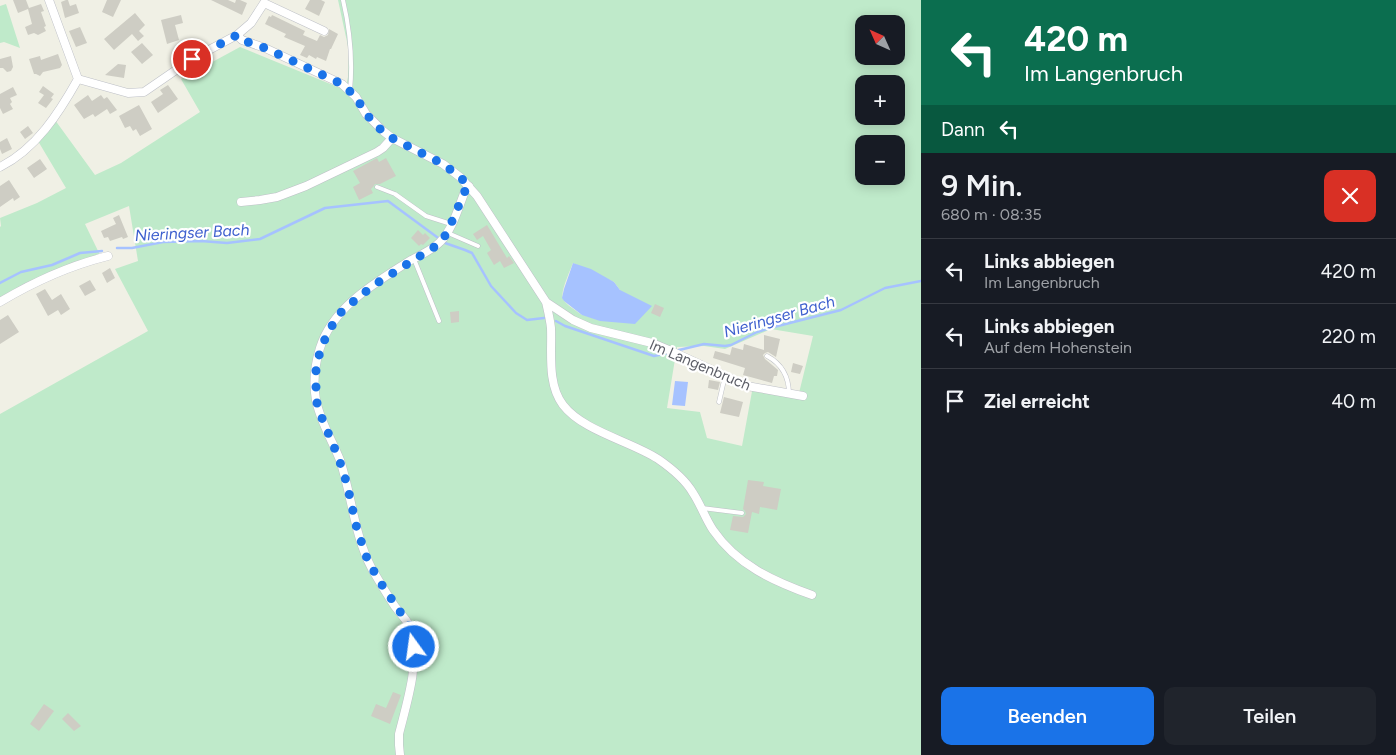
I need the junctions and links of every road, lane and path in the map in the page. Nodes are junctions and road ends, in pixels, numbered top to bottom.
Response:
1 (49, 0) edge
2 (342, 0) edge
3 (263, 1) edge
4 (324, 30) dead end
5 (237, 35) junction
6 (78, 79) junction
7 (350, 91) junction
8 (392, 138) junction
9 (0, 168) edge
10 (469, 186) junction
11 (377, 187) dead end
12 (241, 202) dead end
13 (451, 224) junction
14 (443, 238) junction
15 (478, 246) dead end
16 (108, 256) dead end
17 (414, 259) junction
18 (0, 302) edge
19 (546, 302) junction
20 (439, 321) dead end
21 (767, 356) dead end
22 (726, 376) junction
23 (789, 394) junction
24 (803, 396) dead end
25 (720, 402) dead end
26 (701, 508) junction
27 (742, 513) dead end
28 (812, 595) dead end
29 (400, 755) edge

1 - 6 street
2 - 7 lane
3 - 4 street
3 - 5 street
5 - 6 street
5 - 7 street, Im Langenbruch
6 - 9 street
7 - 8 street, Im Langenbruch
8 - 10 street, Im Langenbruch
8 - 12 street
10 - 13 street
10 - 19 street, Im Langenbruch
11 - 13 lane
13 - 14 street
14 - 15 lane
14 - 17 street
16 - 18 street
17 - 20 lane
17 - 29 street
19 - 22 street, Im Langenbruch
19 - 26 street, Im Langenbruch
21 - 23 lane
22 - 23 street, Im Langenbruch
22 - 25 lane
23 - 24 street, Im Langenbruch
26 - 27 lane
26 - 28 street, Im Langenbruch

